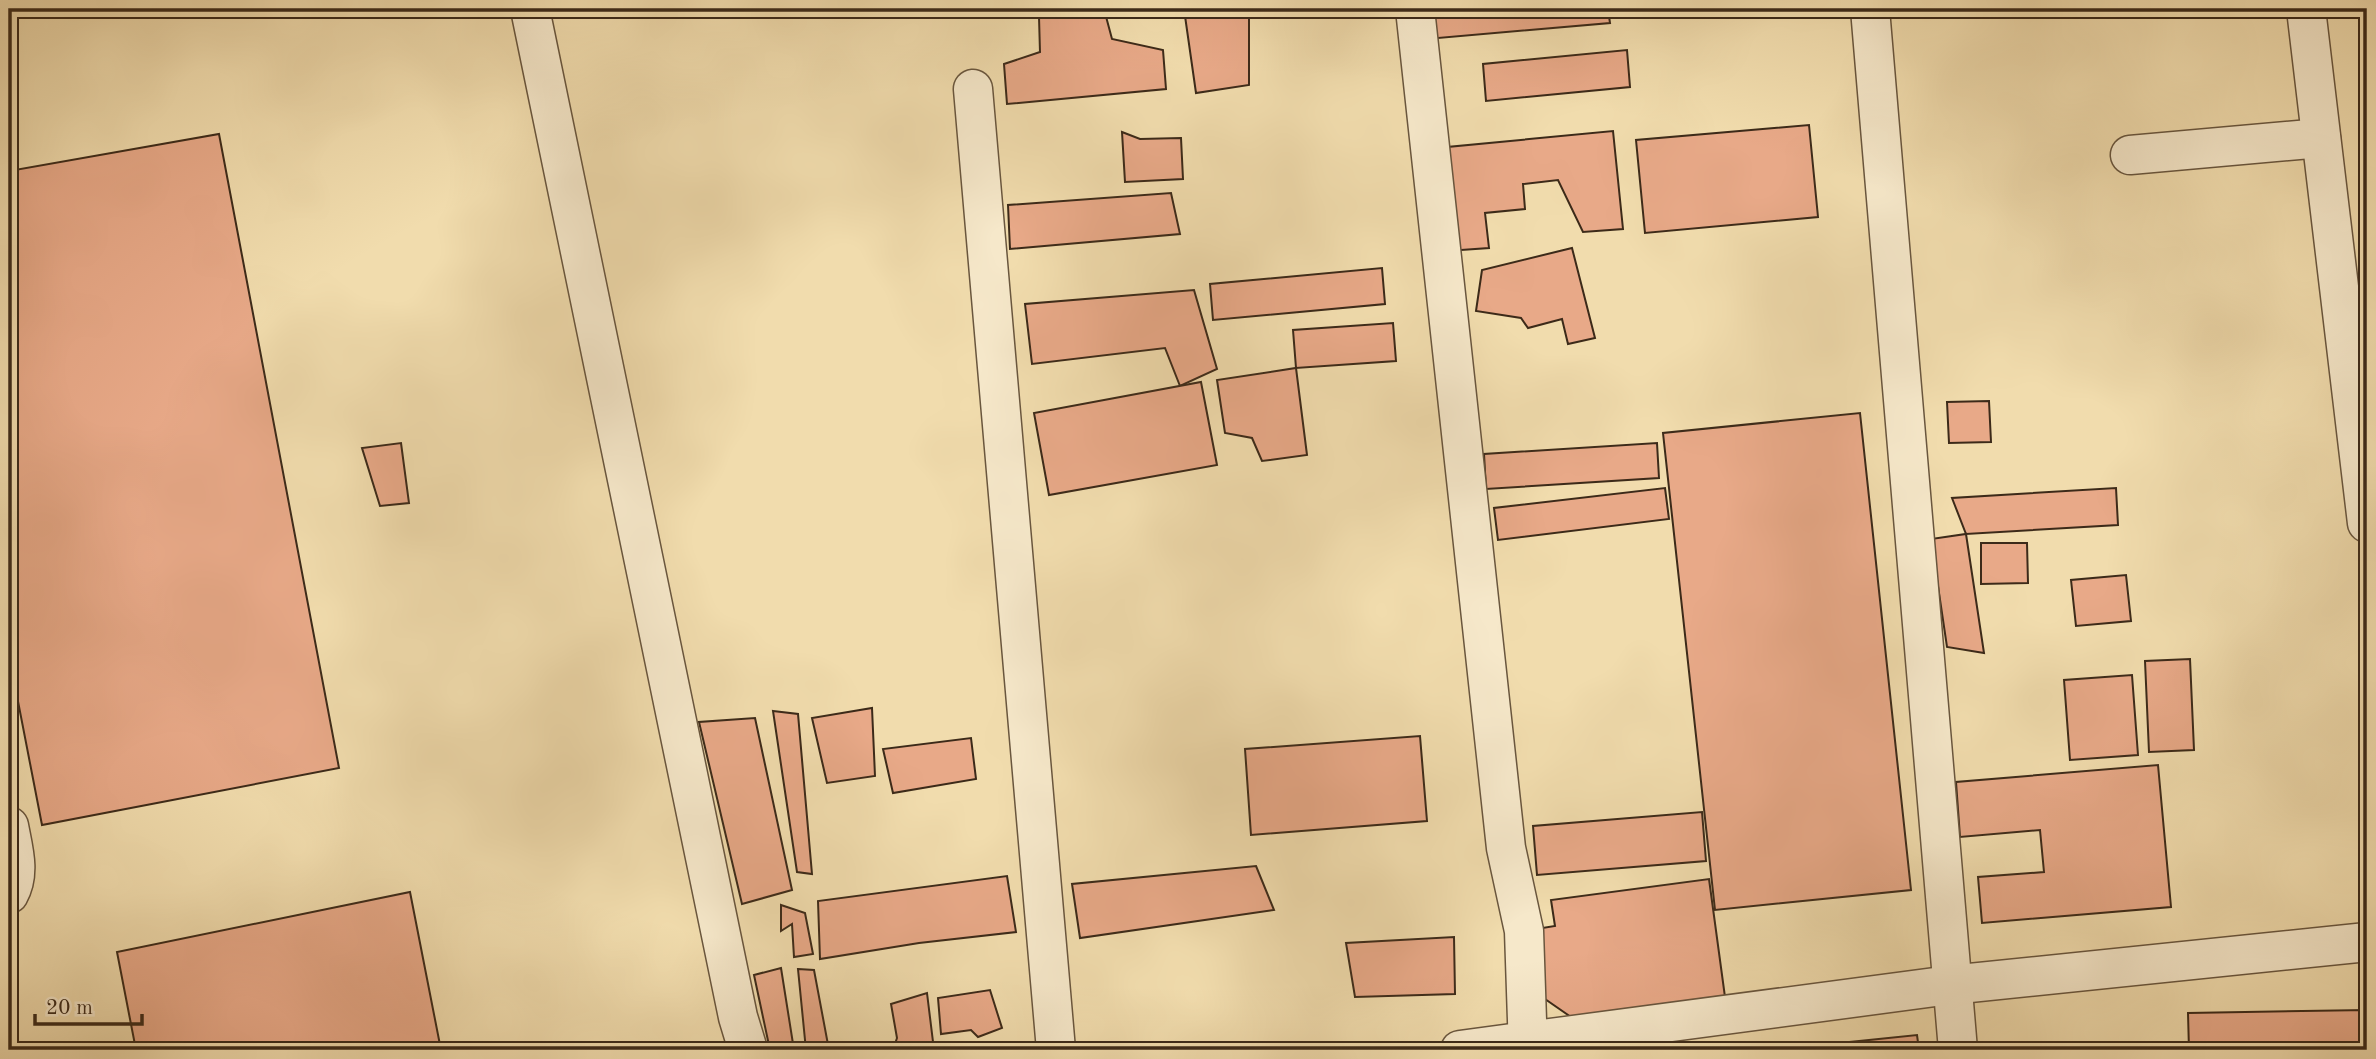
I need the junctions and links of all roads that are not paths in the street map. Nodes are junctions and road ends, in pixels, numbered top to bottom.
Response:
1 (530, 9) edge
2 (1415, 9) edge
3 (1870, 9) edge
4 (2306, 9) edge
5 (973, 89) dead end
6 (2321, 138) junction
7 (2130, 155) dead end
8 (2367, 523) edge
9 (9, 826) edge
10 (9, 894) edge
11 (2367, 942) edge
12 (1950, 985) junction
13 (1527, 1046) edge
14 (748, 1050) edge
15 (1056, 1050) edge
16 (1460, 1050) edge
17 (1958, 1050) edge

1 - 14 street
2 - 13 street
3 - 12 street
4 - 6 street
5 - 15 street
6 - 7 street
6 - 8 street
9 - 10 street
11 - 12 street
12 - 13 street
12 - 17 street
13 - 16 street

